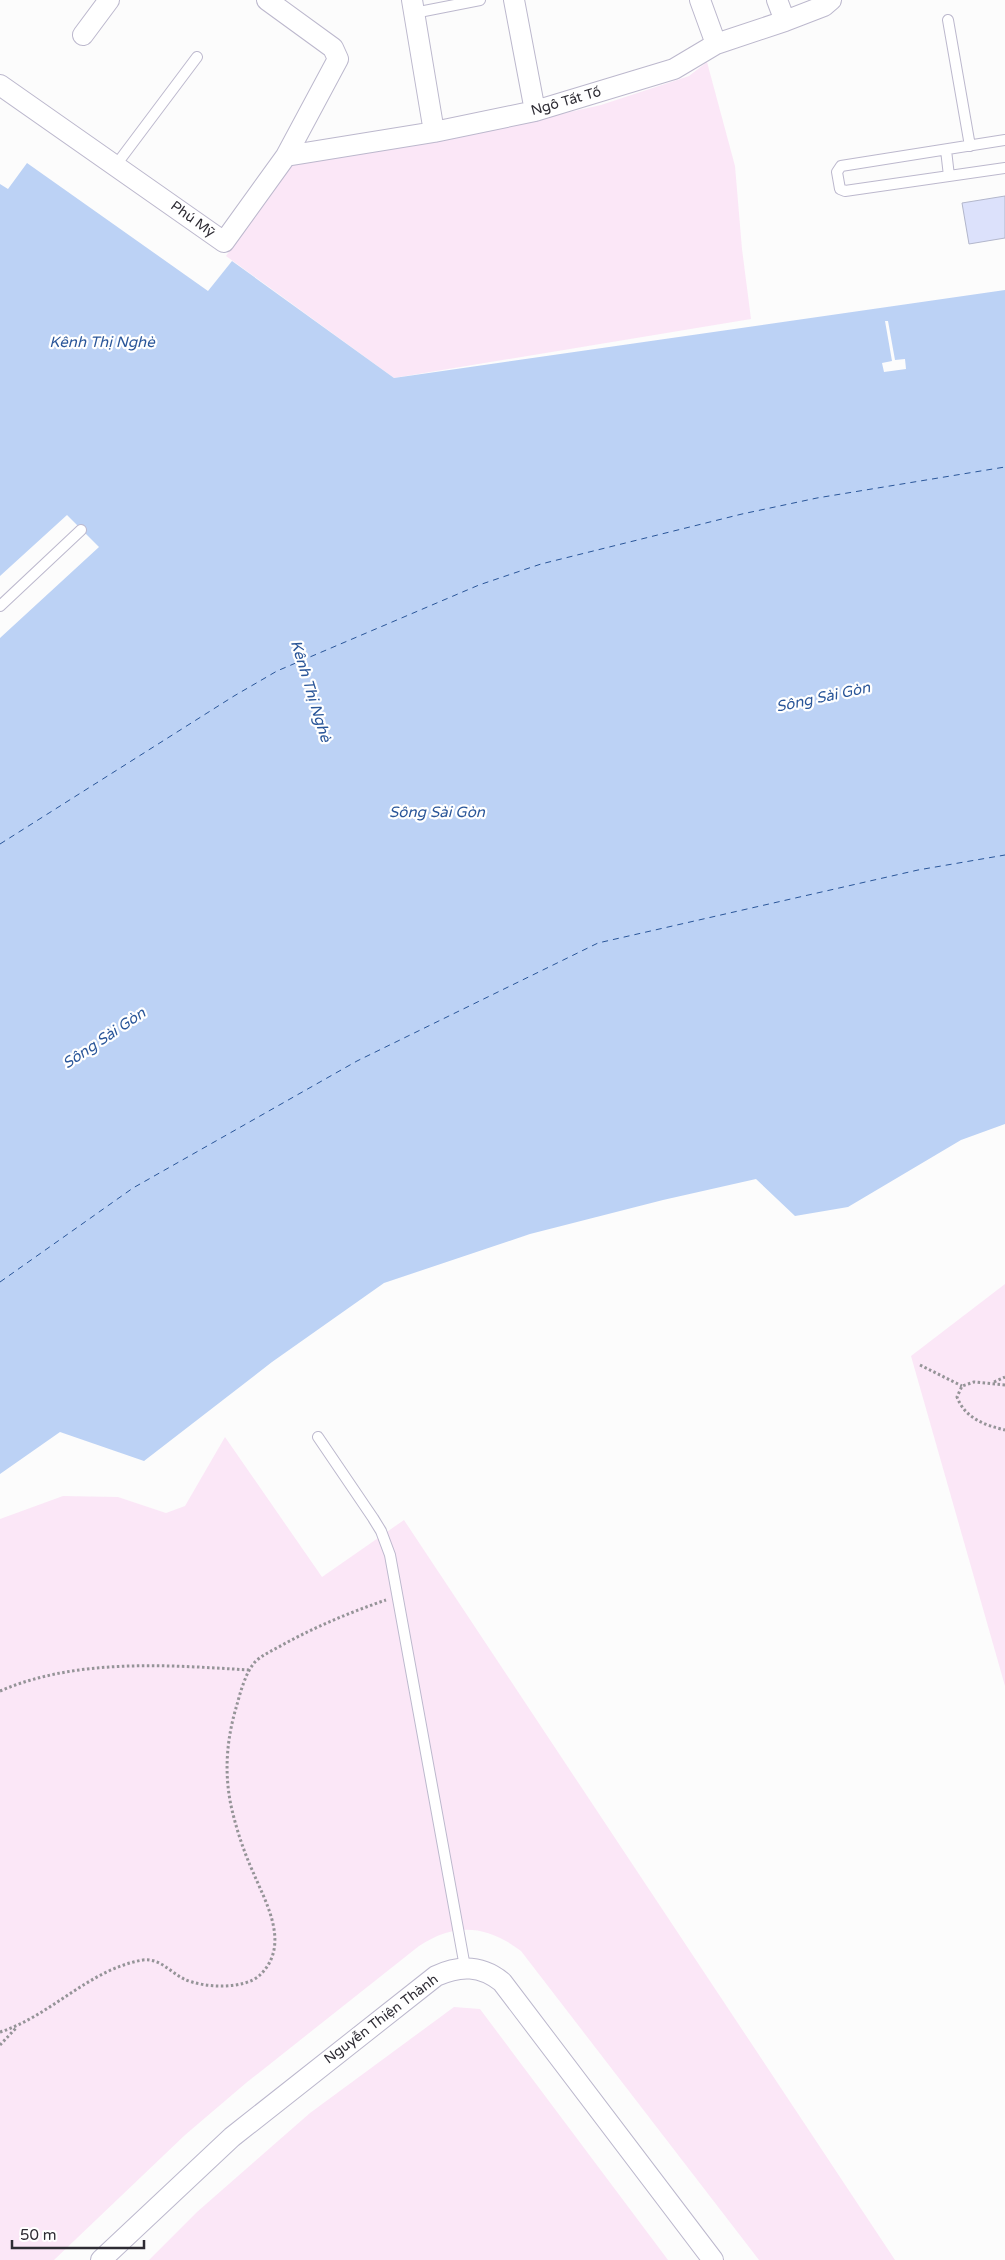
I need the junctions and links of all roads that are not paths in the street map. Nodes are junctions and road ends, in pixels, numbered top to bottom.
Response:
1 (109, 0) edge
2 (480, 0) edge
3 (514, 0) edge
4 (700, 0) edge
5 (777, 0) edge
6 (831, 0) edge
7 (272, 2) edge
8 (413, 6) edge
9 (948, 20) dead end
10 (785, 21) junction
11 (83, 35) dead end
12 (716, 44) junction
13 (197, 56) dead end
14 (0, 85) edge
15 (535, 111) junction
16 (434, 132) junction
17 (1005, 140) edge
18 (970, 146) junction
19 (946, 150) junction
20 (286, 156) junction
21 (116, 165) junction
22 (1005, 168) edge
23 (949, 176) junction
24 (81, 530) dead end
25 (0, 606) edge
26 (318, 1437) dead end
27 (465, 1967) junction
28 (101, 2260) edge
29 (713, 2260) edge

1 - 11 street
2 - 8 lane
3 - 15 street
4 - 12 street
5 - 10 street
6 - 10 street, Ngô Tất Tố
7 - 20 street, Phú Mỹ
8 - 16 street
9 - 18 lane
10 - 12 street, Ngô Tất Tố
12 - 15 street, Ngô Tất Tố
13 - 21 lane
14 - 21 street, Phú Mỹ
15 - 16 street, Ngô Tất Tố
16 - 20 street, Ngô Tất Tố
17 - 18 lane
18 - 19 lane
19 - 23 lane
19 - 23 lane
20 - 21 street, Phú Mỹ
22 - 23 lane
24 - 25 lane
26 - 27 lane
27 - 28 street, Nguyễn Thiện Thành
27 - 29 street

